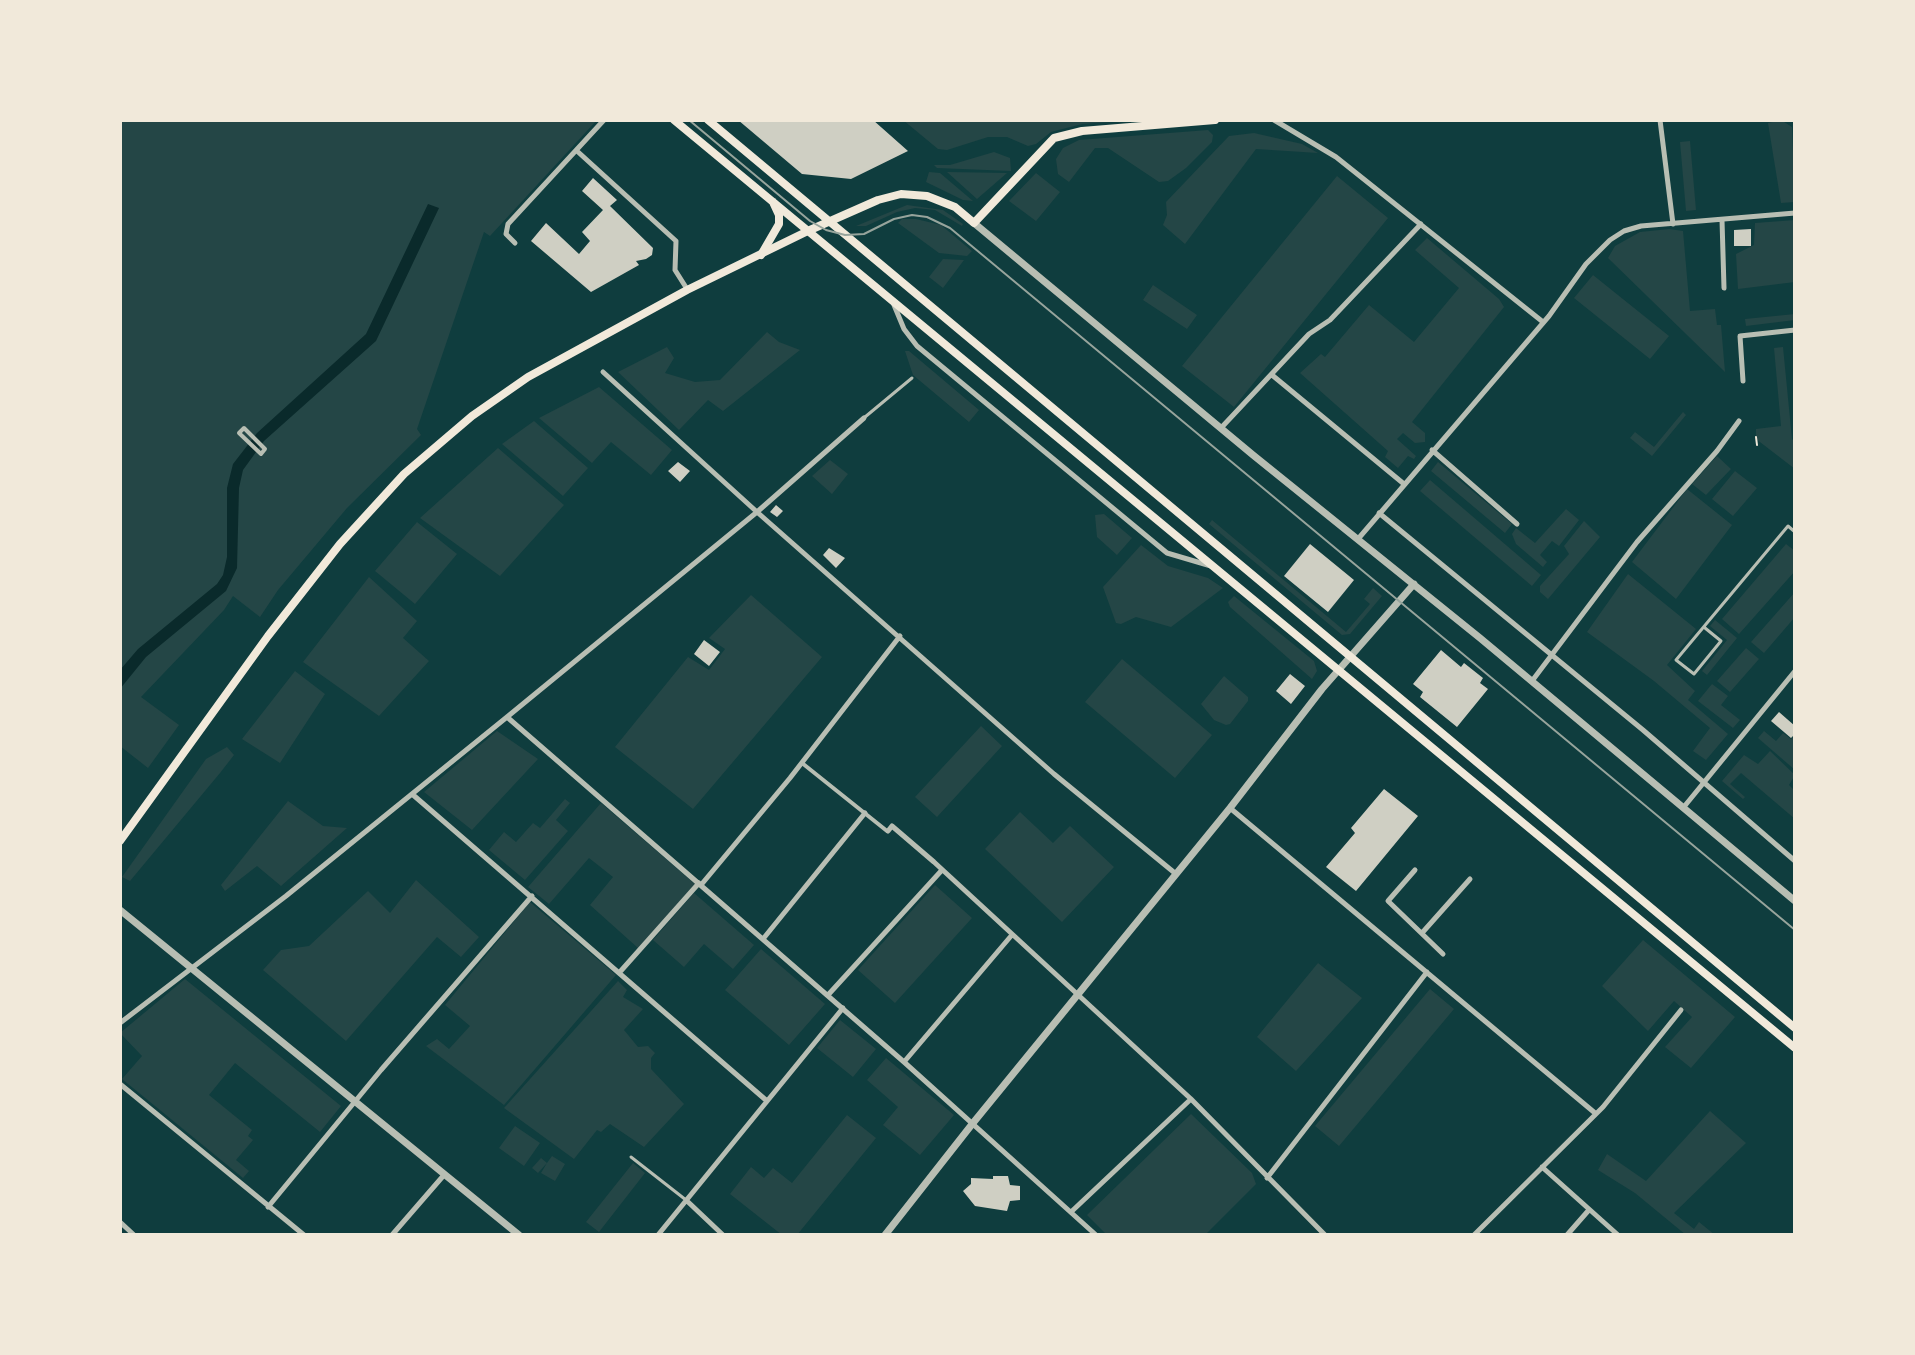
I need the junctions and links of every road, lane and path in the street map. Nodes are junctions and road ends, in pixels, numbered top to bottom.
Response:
1 (604, 120) edge
2 (674, 120) edge
3 (708, 120) edge
4 (1215, 120) edge
5 (1274, 120) edge
6 (1660, 120) edge
7 (577, 151) junction
8 (770, 198) junction
9 (1795, 213) edge
10 (1722, 220) junction
11 (830, 221) junction
12 (974, 223) junction
13 (1421, 224) junction
14 (1673, 224) junction
15 (810, 230) junction
16 (515, 243) dead end
17 (761, 255) junction
18 (1724, 288) dead end
19 (687, 290) junction
20 (891, 297) junction
21 (1543, 322) junction
22 (1795, 330) edge
23 (603, 372) dead end
24 (1272, 375) junction
25 (912, 378) dead end
26 (1743, 381) dead end
27 (864, 418) joint
28 (1736, 424) dead end
29 (1221, 428) junction
30 (239, 433) joint
31 (1756, 437) dead end
32 (1757, 445) dead end
33 (1432, 450) junction
34 (1404, 484) junction
35 (757, 512) junction
36 (1379, 513) junction
37 (1517, 524) dead end
38 (1795, 532) edge
39 (1358, 539) junction
40 (1217, 567) junction
41 (1414, 584) junction
42 (1705, 628) junction
43 (900, 636) junction
44 (1552, 655) junction
45 (1350, 657) junction
46 (1340, 669) junction
47 (1795, 671) edge
48 (1532, 681) junction
49 (507, 717) junction
50 (802, 763) junction
51 (1704, 782) junction
52 (412, 794) junction
53 (1230, 808) junction
54 (1683, 808) junction
55 (865, 813) junction
56 (890, 828) joint
57 (120, 841) edge
58 (1795, 861) edge
59 (942, 870) junction
60 (1415, 870) dead end
61 (1176, 874) junction
62 (1470, 879) dead end
63 (700, 884) junction
64 (532, 896) junction
65 (1795, 901) edge
66 (120, 910) edge
67 (1422, 933) junction
68 (1011, 936) junction
69 (763, 939) junction
70 (1443, 954) dead end
71 (192, 968) junction
72 (1427, 972) junction
73 (619, 973) junction
74 (828, 995) junction
75 (1077, 996) junction
76 (843, 1008) junction
77 (1681, 1010) dead end
78 (120, 1023) edge
79 (1795, 1028) edge
80 (1795, 1048) edge
81 (904, 1062) junction
82 (120, 1084) edge
83 (1191, 1099) junction
84 (767, 1101) junction
85 (354, 1102) junction
86 (1595, 1113) junction
87 (973, 1123) junction
88 (631, 1157) dead end
89 (1542, 1167) junction
90 (444, 1175) junction
91 (1267, 1178) junction
92 (686, 1200) junction
93 (268, 1207) junction
94 (1588, 1211) junction
95 (1071, 1212) junction
96 (120, 1222) edge
97 (134, 1235) edge
98 (304, 1235) edge
99 (392, 1235) edge
100 (519, 1235) edge
101 (658, 1235) edge
102 (723, 1235) edge
103 (885, 1235) edge
104 (1096, 1235) edge
105 (1325, 1235) edge
106 (1474, 1235) edge
107 (1567, 1235) edge
108 (1618, 1235) edge

1 - 7 street
2 - 8 main road
3 - 11 main road
4 - 12 main road
5 - 13 street
6 - 14 street
7 - 16 street
7 - 19 street
8 - 15 main road
8 - 17 main road
9 - 10 street
10 - 14 street
10 - 18 street
11 - 12 main road
11 - 15 main road
11 - 45 main road
12 - 29 street
13 - 21 street
13 - 24 street
14 - 21 street
15 - 17 main road
15 - 20 main road
17 - 19 main road
19 - 57 main road
20 - 40 main road
20 - 40 street
21 - 33 street
22 - 26 street
23 - 35 street
24 - 29 street
24 - 34 street
25 - 27 lane
27 - 35 street
28 - 44 street
29 - 39 street
30 - 30 street
31 - 32 path
33 - 34 street
33 - 37 street
34 - 36 street
35 - 43 street
35 - 49 street
36 - 39 street
36 - 44 street
38 - 42 lane
39 - 41 street
40 - 46 main road
41 - 45 street
41 - 48 street
42 - 42 lane
43 - 50 street
43 - 61 street
44 - 48 street
44 - 51 street
45 - 46 street
45 - 79 main road
46 - 53 street
46 - 80 main road
47 - 51 street
48 - 54 street
49 - 52 street
49 - 63 street
50 - 55 street
50 - 63 street
51 - 54 street
51 - 58 street
52 - 64 street
52 - 71 street
53 - 61 street
53 - 72 street
54 - 65 street
55 - 56 street
55 - 69 street
56 - 59 street
59 - 68 street
59 - 74 street
60 - 67 street
61 - 75 street
62 - 67 street
63 - 69 street
63 - 73 street
64 - 73 street
64 - 85 street
66 - 71 street
67 - 70 street
68 - 75 street
68 - 81 street
69 - 74 street
71 - 78 street
71 - 85 street
72 - 86 street
72 - 91 street
73 - 84 street
74 - 76 street
75 - 83 street
75 - 87 street
76 - 81 street
76 - 84 street
77 - 86 street
81 - 87 street
82 - 93 street
83 - 91 street
83 - 95 street
84 - 92 street
85 - 90 street
85 - 93 street
86 - 89 street
87 - 95 street
87 - 103 street
88 - 92 lane
89 - 94 street
89 - 106 street
90 - 99 street
90 - 100 street
91 - 105 street
92 - 101 street
92 - 102 street
93 - 98 street
94 - 107 street
94 - 108 street
95 - 104 street
96 - 97 street

